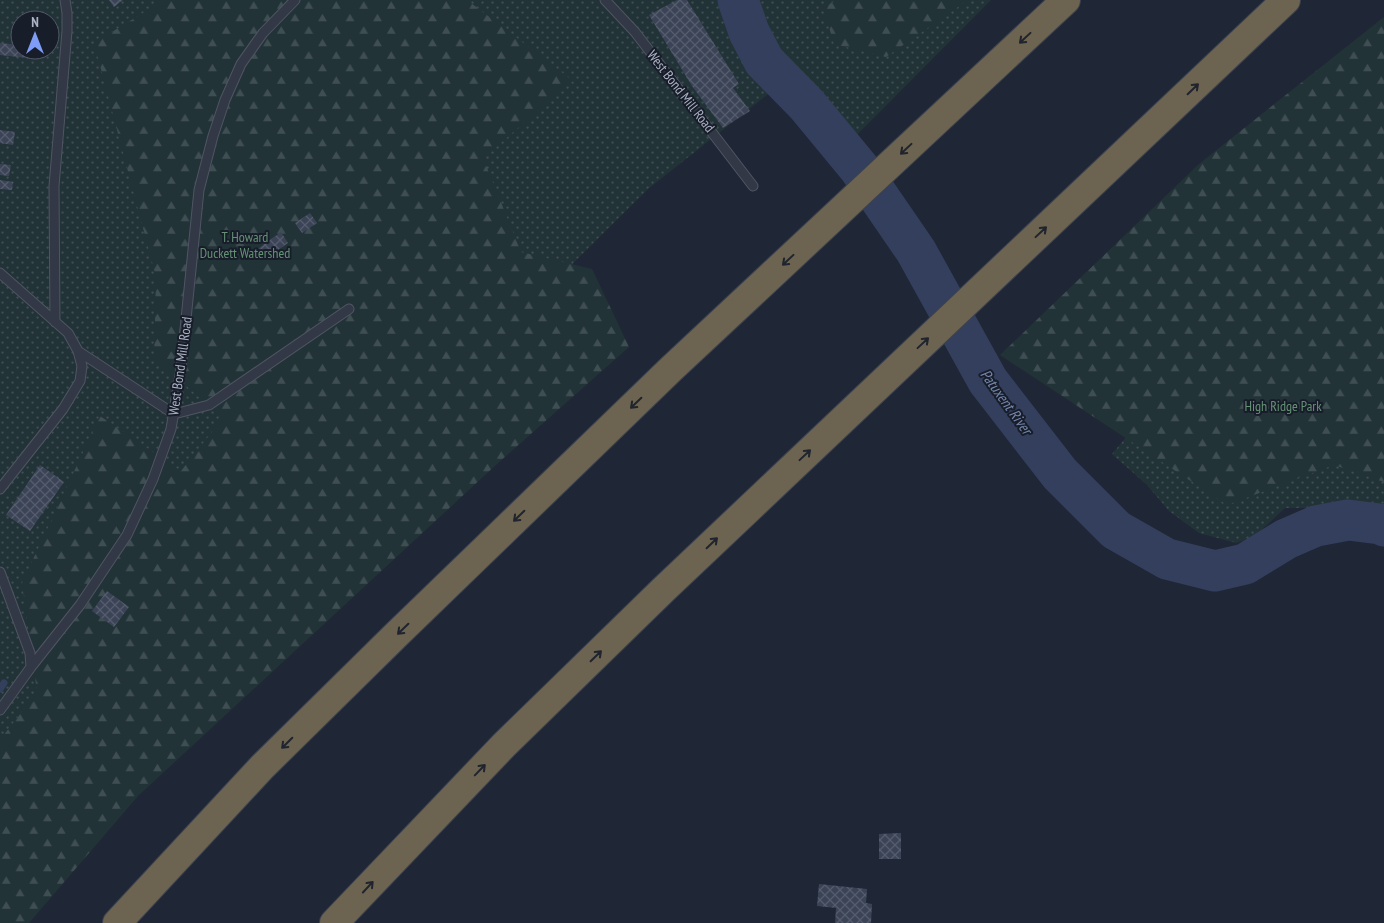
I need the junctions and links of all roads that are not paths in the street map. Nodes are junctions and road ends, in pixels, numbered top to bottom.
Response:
1 (65, 0) edge
2 (295, 0) edge
3 (605, 0) edge
4 (1286, 0) edge
5 (1063, 2) edge
6 (753, 186) dead end
7 (0, 273) edge
8 (349, 309) dead end
9 (55, 322) junction
10 (78, 351) junction
11 (174, 414) junction
12 (0, 489) edge
13 (0, 572) edge
14 (31, 667) junction
15 (0, 710) edge
16 (117, 923) edge
17 (334, 923) edge

1 - 9 lane
2 - 11 lane, West Bond Mill Road
3 - 6 lane, West Bond Mill Road
17 -> 4 highway
5 -> 16 highway
7 - 9 lane
8 - 11 lane
9 - 10 lane
10 - 11 lane
10 - 12 lane
11 - 14 lane, West Bond Mill Road
13 - 14 lane
14 - 15 lane, West Bond Mill Road

